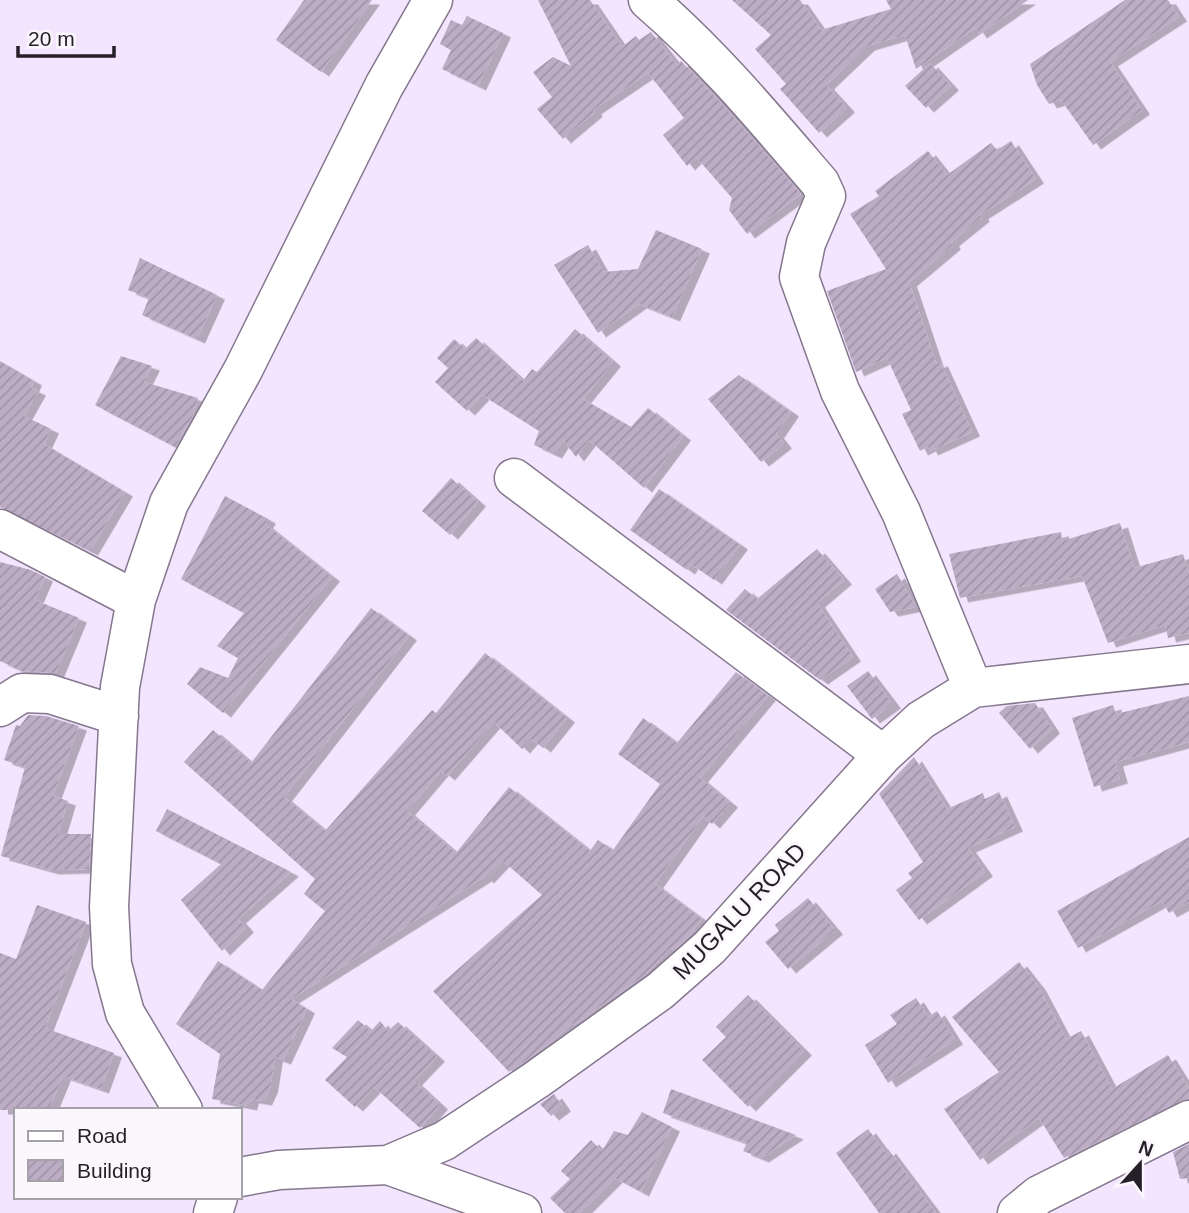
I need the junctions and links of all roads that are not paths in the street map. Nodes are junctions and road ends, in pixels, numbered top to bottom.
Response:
1 (433, 0) edge
2 (648, 0) edge
3 (514, 478) dead end
4 (0, 529) edge
5 (136, 600) junction
6 (1189, 664) edge
7 (973, 688) junction
8 (0, 707) edge
9 (119, 716) junction
10 (883, 755) junction
11 (182, 1108) edge
12 (1189, 1121) edge
13 (388, 1165) junction
14 (242, 1177) edge
15 (522, 1213) edge
16 (1017, 1213) edge

1 - 5 street
2 - 7 street
3 - 10 street
4 - 5 street
5 - 9 street
6 - 7 street, MUGALU ROAD
7 - 10 street, MUGALU ROAD
8 - 9 street
9 - 11 street
10 - 13 street, MUGALU ROAD
12 - 16 street
13 - 14 street, MUGALU ROAD
13 - 15 street

